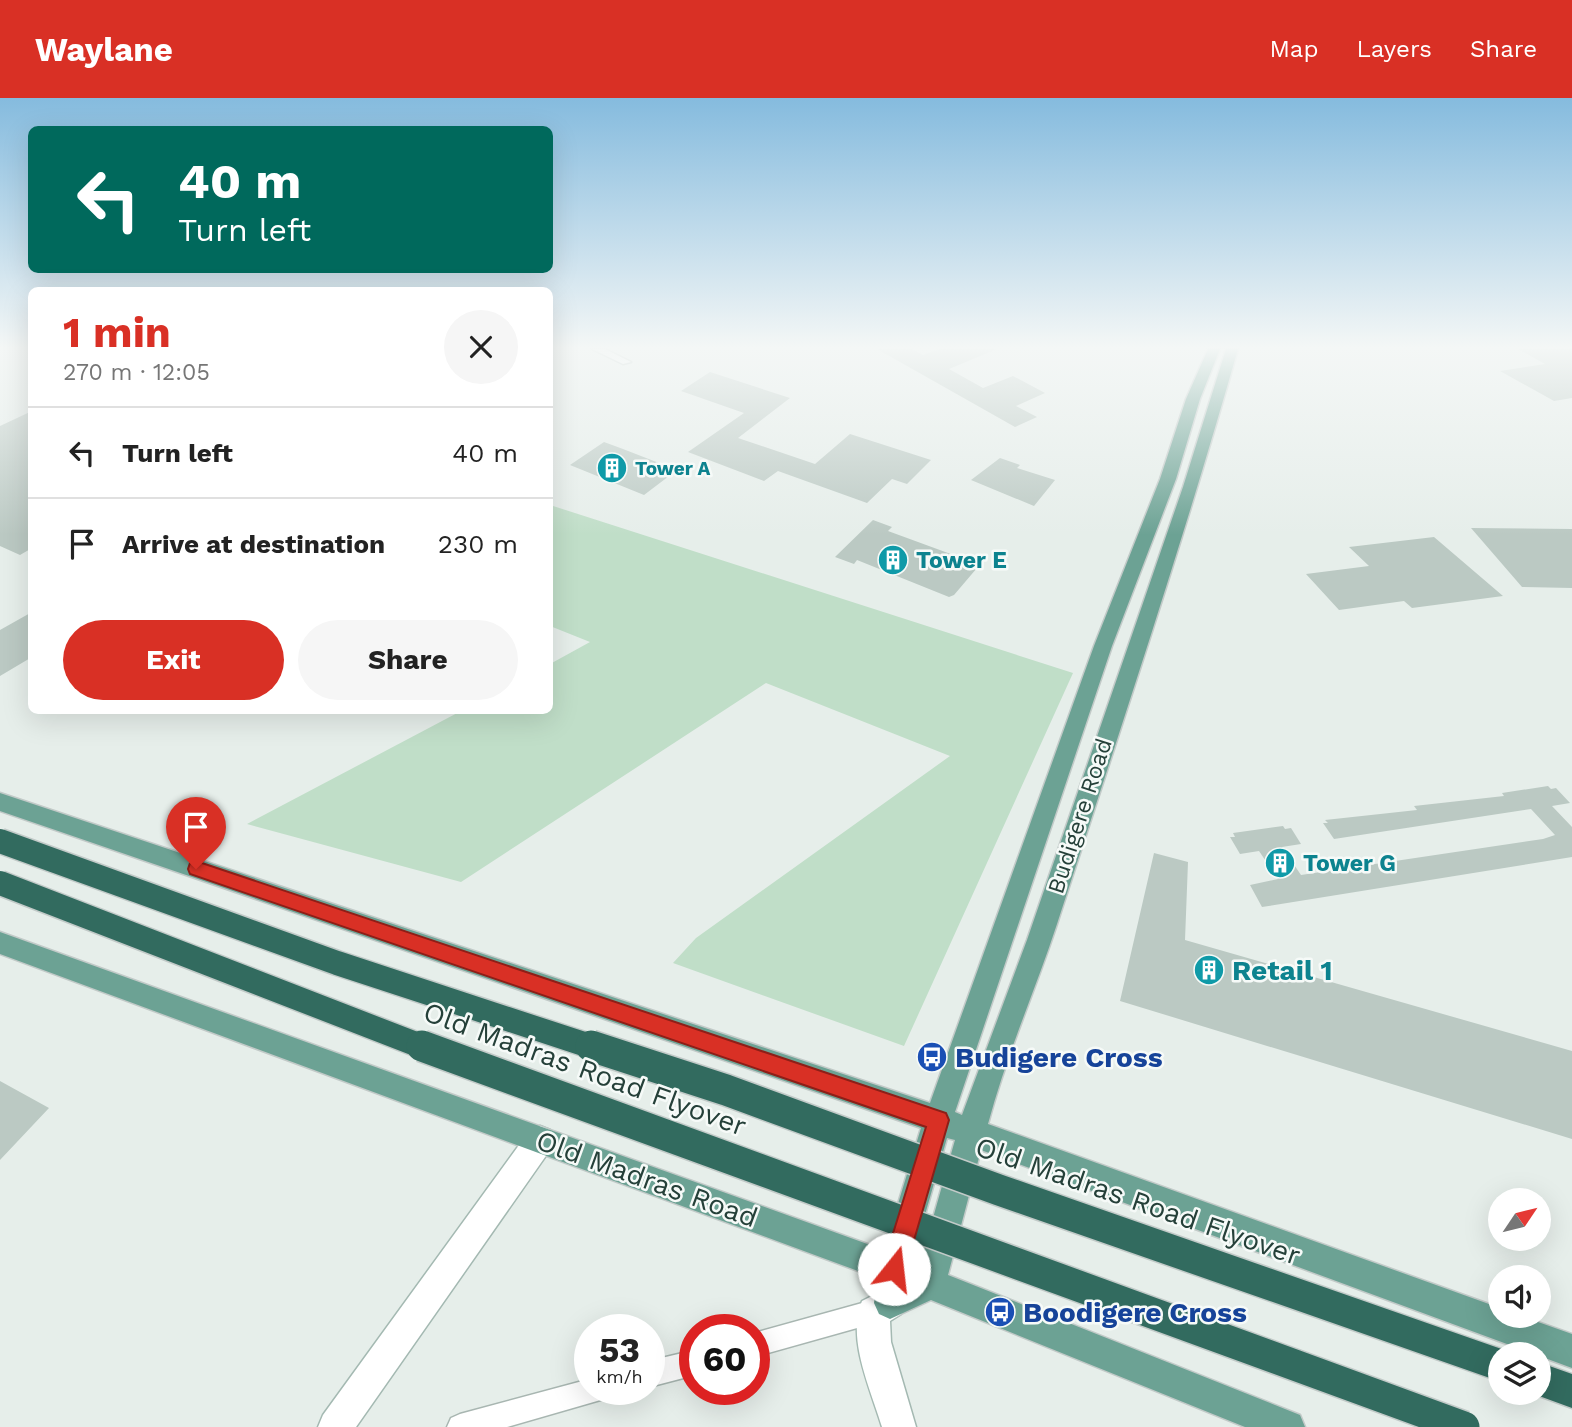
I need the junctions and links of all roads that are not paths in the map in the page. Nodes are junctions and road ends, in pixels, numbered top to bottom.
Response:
1 (1189, 411) edge
2 (1214, 411) edge
3 (0, 802) edge
4 (0, 841) edge
5 (0, 883) edge
6 (0, 943) edge
7 (938, 1120) junction
8 (972, 1133) junction
9 (540, 1140) junction
10 (894, 1269) junction
11 (930, 1284) junction
12 (882, 1308) junction
13 (770, 1340) edge
14 (1572, 1351) edge
15 (1488, 1361) edge
16 (1551, 1384) edge
17 (1572, 1391) edge
18 (574, 1396) edge
19 (335, 1427) edge
20 (460, 1427) edge
21 (899, 1427) edge
22 (1288, 1427) edge
23 (1464, 1427) edge

1 - 7 main road, Budigere Road
2 - 8 main road, Budigere Road
3 - 7 main road
4 - 15 highway, Old Madras Road Flyover, bridge
5 - 23 highway, Old Madras Road Flyover, bridge
6 - 9 main road, Old Madras Road
7 - 8 main road
7 - 10 main road, Budigere Road
8 - 11 main road, Budigere Road
8 - 14 main road
9 - 10 main road, Old Madras Road
9 - 19 street
10 - 11 main road, Old Madras Road
10 - 12 main road, Budigere Road
11 - 12 main road
11 - 22 main road, Old Madras Road
12 - 13 street
12 - 21 street
16 - 17 highway
18 - 20 street

